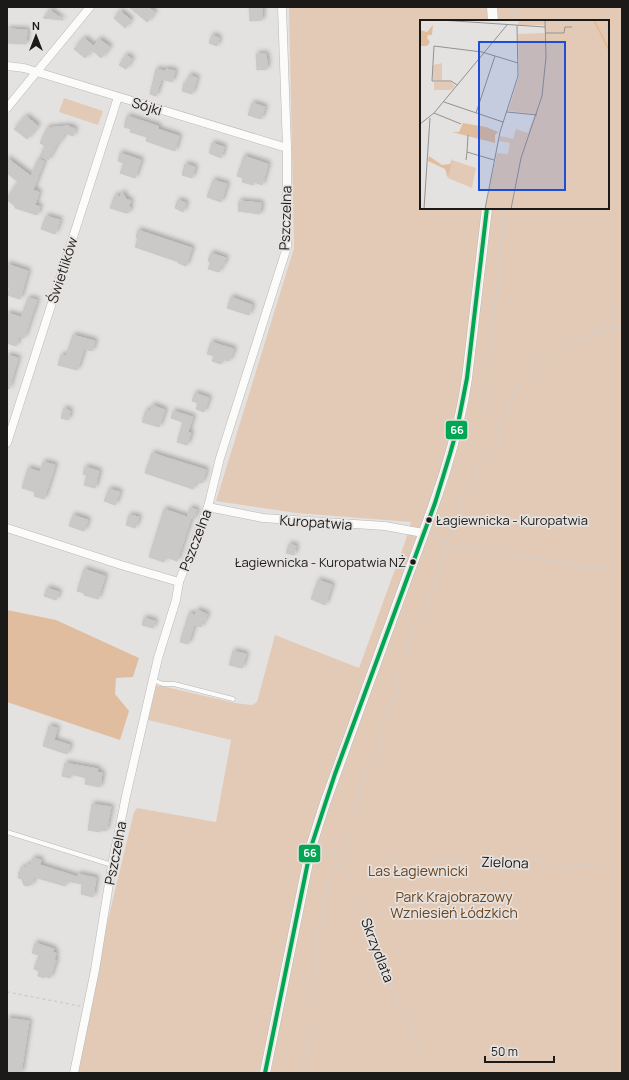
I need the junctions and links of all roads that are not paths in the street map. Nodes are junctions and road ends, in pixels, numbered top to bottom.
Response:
1 (90, 7) edge
2 (282, 7) edge
3 (492, 7) edge
4 (493, 20) edge
5 (7, 66) edge
6 (37, 72) junction
7 (118, 97) junction
8 (7, 108) edge
9 (287, 148) junction
10 (487, 209) edge
11 (7, 443) edge
12 (208, 507) junction
13 (7, 528) edge
14 (424, 533) junction
15 (180, 582) junction
16 (152, 680) junction
17 (233, 699) dead end
18 (7, 832) edge
19 (112, 865) junction
20 (74, 1073) edge
21 (265, 1073) edge

1 - 6 street
2 - 9 street, Pszczelna
3 - 4 street
5 - 6 street, Sójki
6 - 7 street, Sójki
6 - 8 street
7 - 9 street, Sójki
7 - 11 street, Świetlików
9 - 12 street, Pszczelna
10 - 14 street
12 - 14 street, Kuropatwia
12 - 15 street, Pszczelna
13 - 15 street
14 - 21 street
15 - 16 street, Pszczelna
16 - 17 lane
16 - 19 street, Pszczelna
18 - 19 lane
19 - 20 street, Pszczelna

